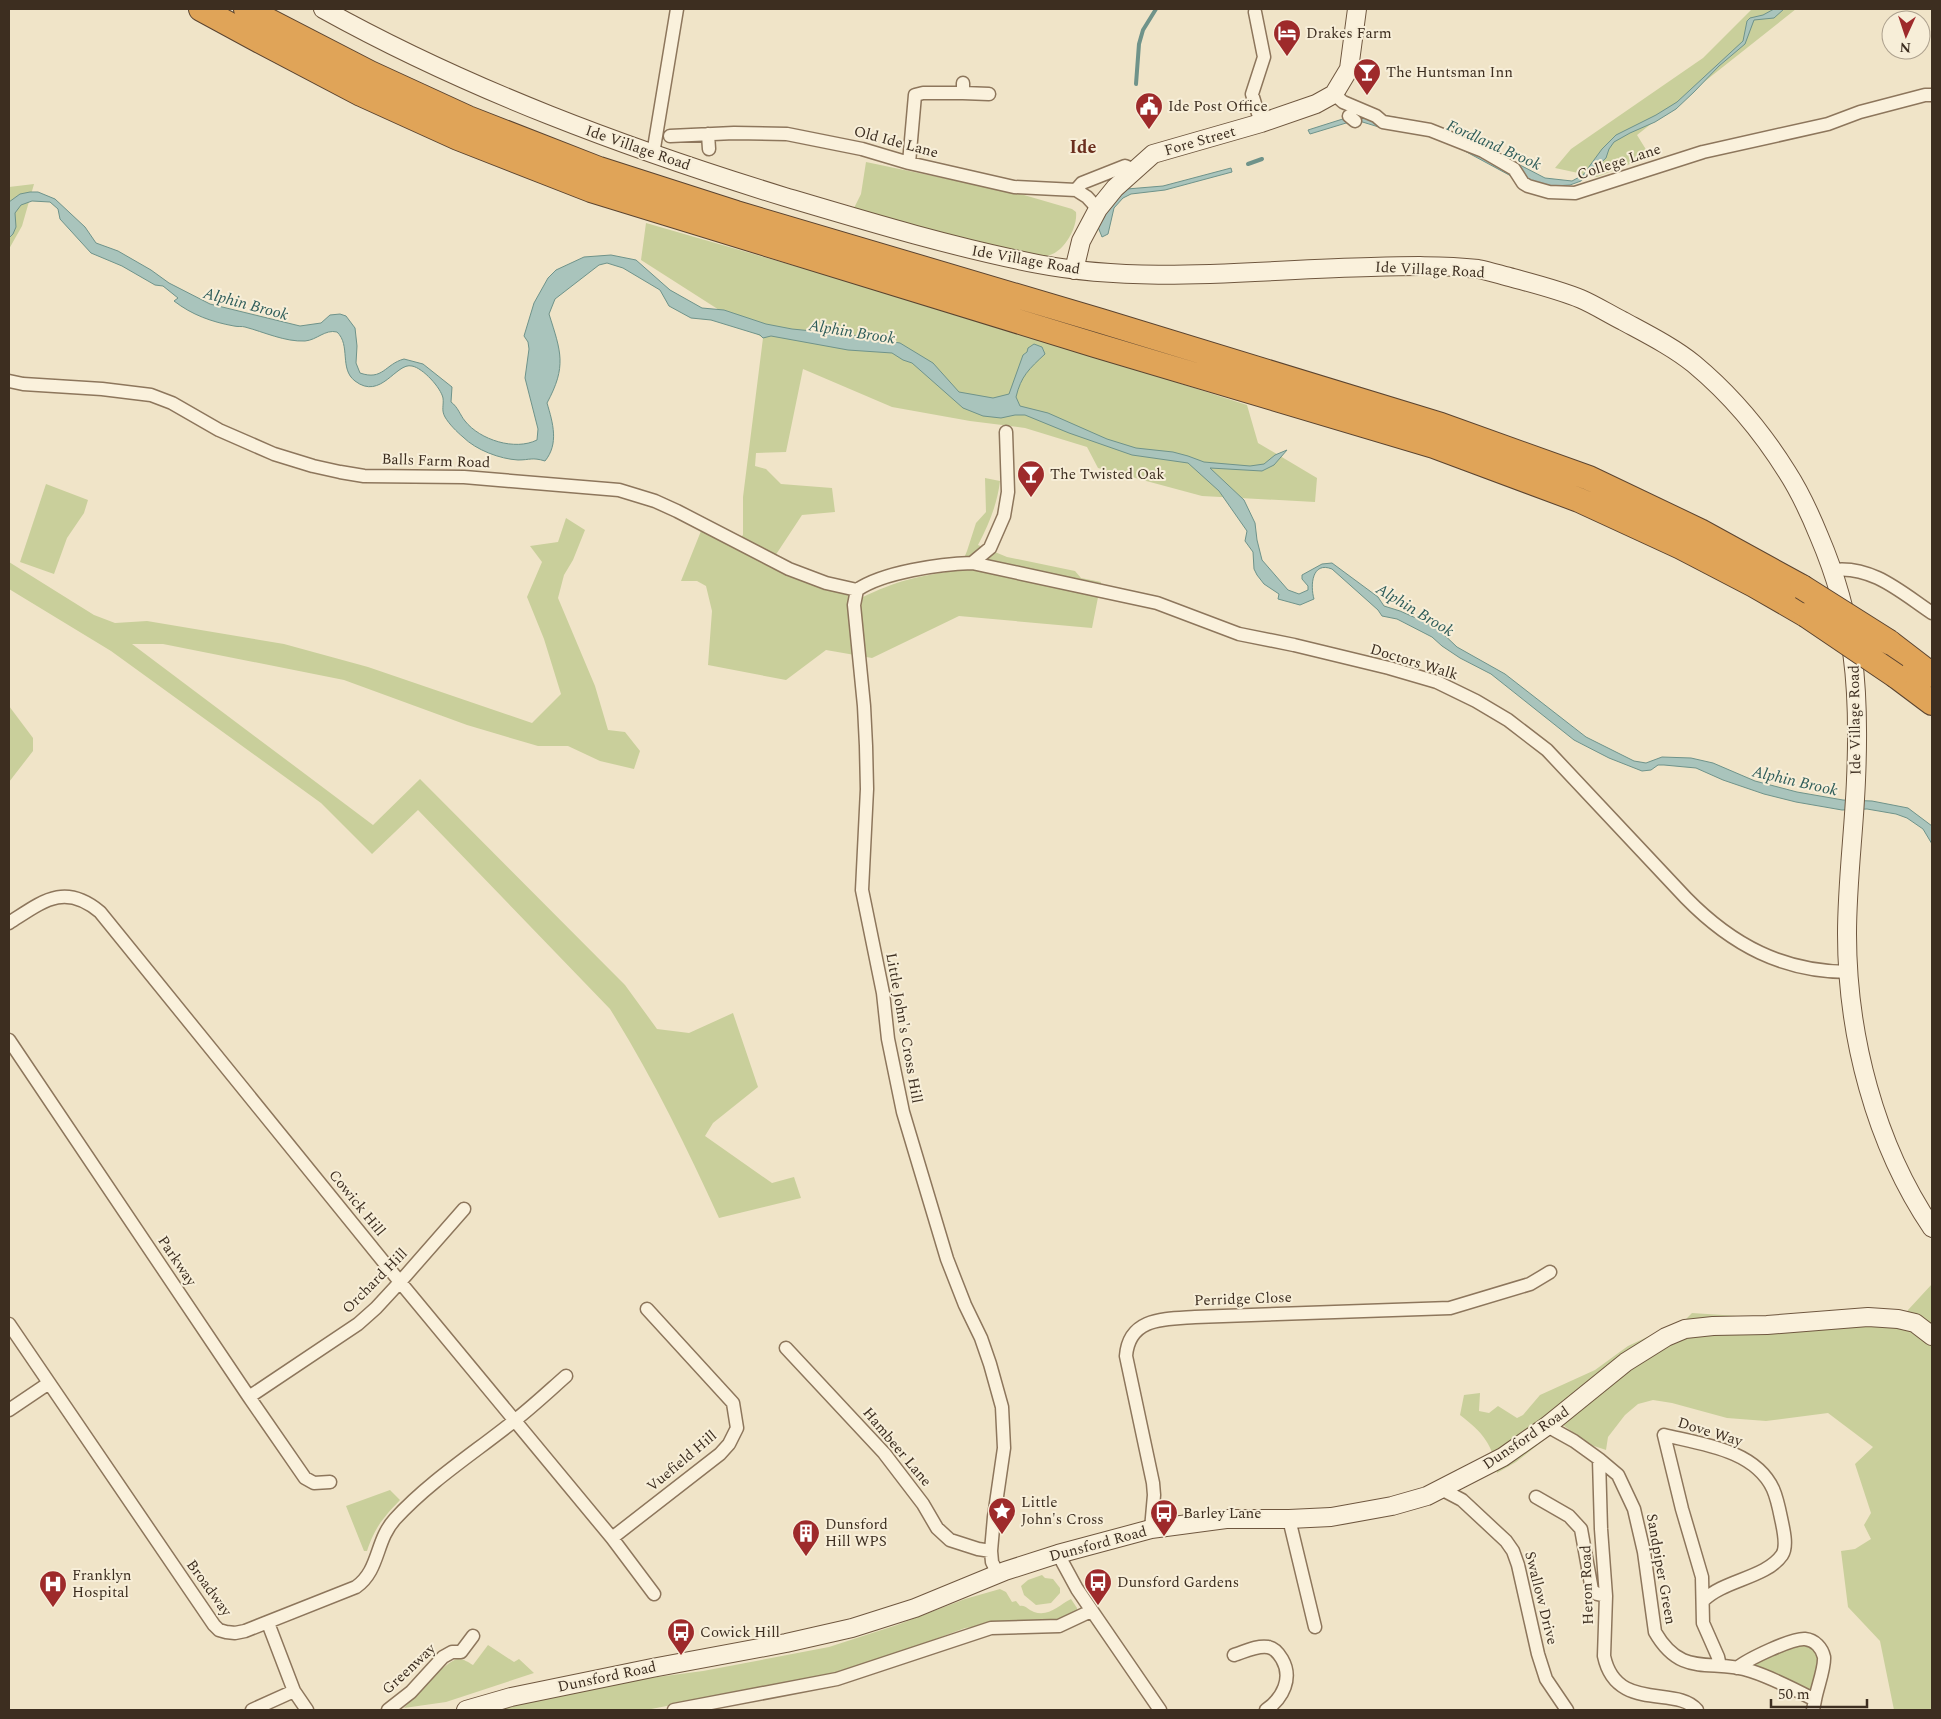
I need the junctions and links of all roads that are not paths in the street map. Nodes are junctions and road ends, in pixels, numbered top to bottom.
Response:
1 (201, 9) edge
2 (246, 9) edge
3 (323, 9) edge
4 (677, 9) edge
5 (1357, 9) edge
6 (1255, 12) dead end
7 (989, 94) dead end
8 (1334, 94) junction
9 (1932, 95) edge
10 (1261, 123) junction
11 (708, 134) junction
12 (670, 136) dead end
13 (709, 149) dead end
14 (653, 154) junction
15 (909, 163) junction
16 (1135, 170) junction
17 (1076, 190) junction
18 (1098, 209) junction
19 (1074, 270) junction
20 (9, 381) edge
21 (1006, 432) dead end
22 (990, 548) junction
23 (972, 563) junction
24 (998, 569) junction
25 (1834, 570) junction
26 (857, 590) junction
27 (1932, 613) edge
28 (1932, 675) edge
29 (1932, 703) edge
30 (9, 923) edge
31 (1849, 972) junction
32 (9, 1040) edge
33 (464, 1209) dead end
34 (1932, 1228) edge
35 (1550, 1272) dead end
36 (400, 1282) junction
37 (647, 1310) dead end
38 (9, 1324) edge
39 (1932, 1336) edge
40 (786, 1348) dead end
41 (566, 1376) dead end
42 (49, 1383) junction
43 (249, 1397) junction
44 (9, 1410) edge
45 (514, 1421) junction
46 (1547, 1426) junction
47 (1600, 1459) junction
48 (330, 1482) dead end
49 (1442, 1490) junction
50 (1536, 1497) dead end
51 (1290, 1519) junction
52 (1152, 1529) junction
53 (612, 1538) junction
54 (991, 1551) junction
55 (1058, 1554) junction
56 (998, 1574) junction
57 (654, 1594) dead end
58 (1606, 1596) junction
59 (1704, 1600) junction
60 (1091, 1611) junction
61 (268, 1623) junction
62 (1315, 1627) dead end
63 (473, 1636) dead end
64 (1234, 1655) dead end
65 (1720, 1666) junction
66 (1737, 1668) junction
67 (294, 1691) junction
68 (1814, 1705) edge
69 (252, 1710) edge
70 (307, 1710) edge
71 (388, 1710) edge
72 (466, 1710) edge
73 (674, 1710) edge
74 (1160, 1710) edge
75 (1266, 1710) edge
76 (1567, 1710) edge
77 (1697, 1710) edge

1 - 29 highway, bridge
2 - 28 highway, bridge
3 - 14 street, Ide Village Road
4 - 14 street
5 - 8 street, Fore Street
6 - 10 street
7 - 15 street
8 - 9 street, College Lane
8 - 10 street, Fore Street
10 - 16 street, Fore Street
11 - 12 street, Old Ide Lane
11 - 13 street
11 - 15 street, Old Ide Lane
14 - 19 street, Ide Village Road
15 - 17 street, Old Ide Lane
16 - 17 street
16 - 18 street, Fore Street
17 - 18 street
18 - 19 street, Fore Street
19 - 25 street, Ide Village Road
20 - 26 street, Balls Farm Road
21 - 22 street
22 - 23 street
22 - 24 street
23 - 24 street
23 - 26 street
24 - 31 street, Doctors Walk
25 - 27 street
25 - 31 street, Ide Village Road
26 - 54 street, Little John's Cross Hill
30 - 36 street, Cowick Hill
31 - 34 street, Ide Village Road
32 - 43 street, Parkway
33 - 36 street, Orchard Hill
35 - 52 street, Perridge Close
36 - 43 street, Orchard Hill
36 - 45 street, Cowick Hill
37 - 53 street, Vuefield Hill
38 - 42 street, Broadway
39 - 46 street, Dunsford Road
40 - 54 street, Hambeer Lane
41 - 45 street, Broadway
42 - 44 street
42 - 61 street, Broadway
43 - 48 street, Parkway
45 - 53 street, Cowick Hill
45 - 61 street, Broadway
46 - 47 street
46 - 49 street, Dunsford Road
47 - 58 street, Heron Road
47 - 65 street, Sandpiper Green
49 - 51 street, Dunsford Road
49 - 76 street, Swallow Drive
50 - 58 street
51 - 52 street, Dunsford Road
51 - 62 street
52 - 55 street, Dunsford Road
53 - 57 street, Cowick Hill
54 - 56 street, Little John's Cross Hill
55 - 56 street, Dunsford Road
55 - 60 street
56 - 72 street, Dunsford Road
58 - 77 street, Heron Road
59 - 59 street, Dove Way
59 - 65 street, Dove Way
60 - 73 street
60 - 74 street
61 - 67 street
63 - 71 street, Greenway
64 - 75 street
65 - 66 street, Sandpiper Green
66 - 68 street, Sandpiper Green
66 - 68 street, Sandpiper Green
67 - 69 street
67 - 70 street

